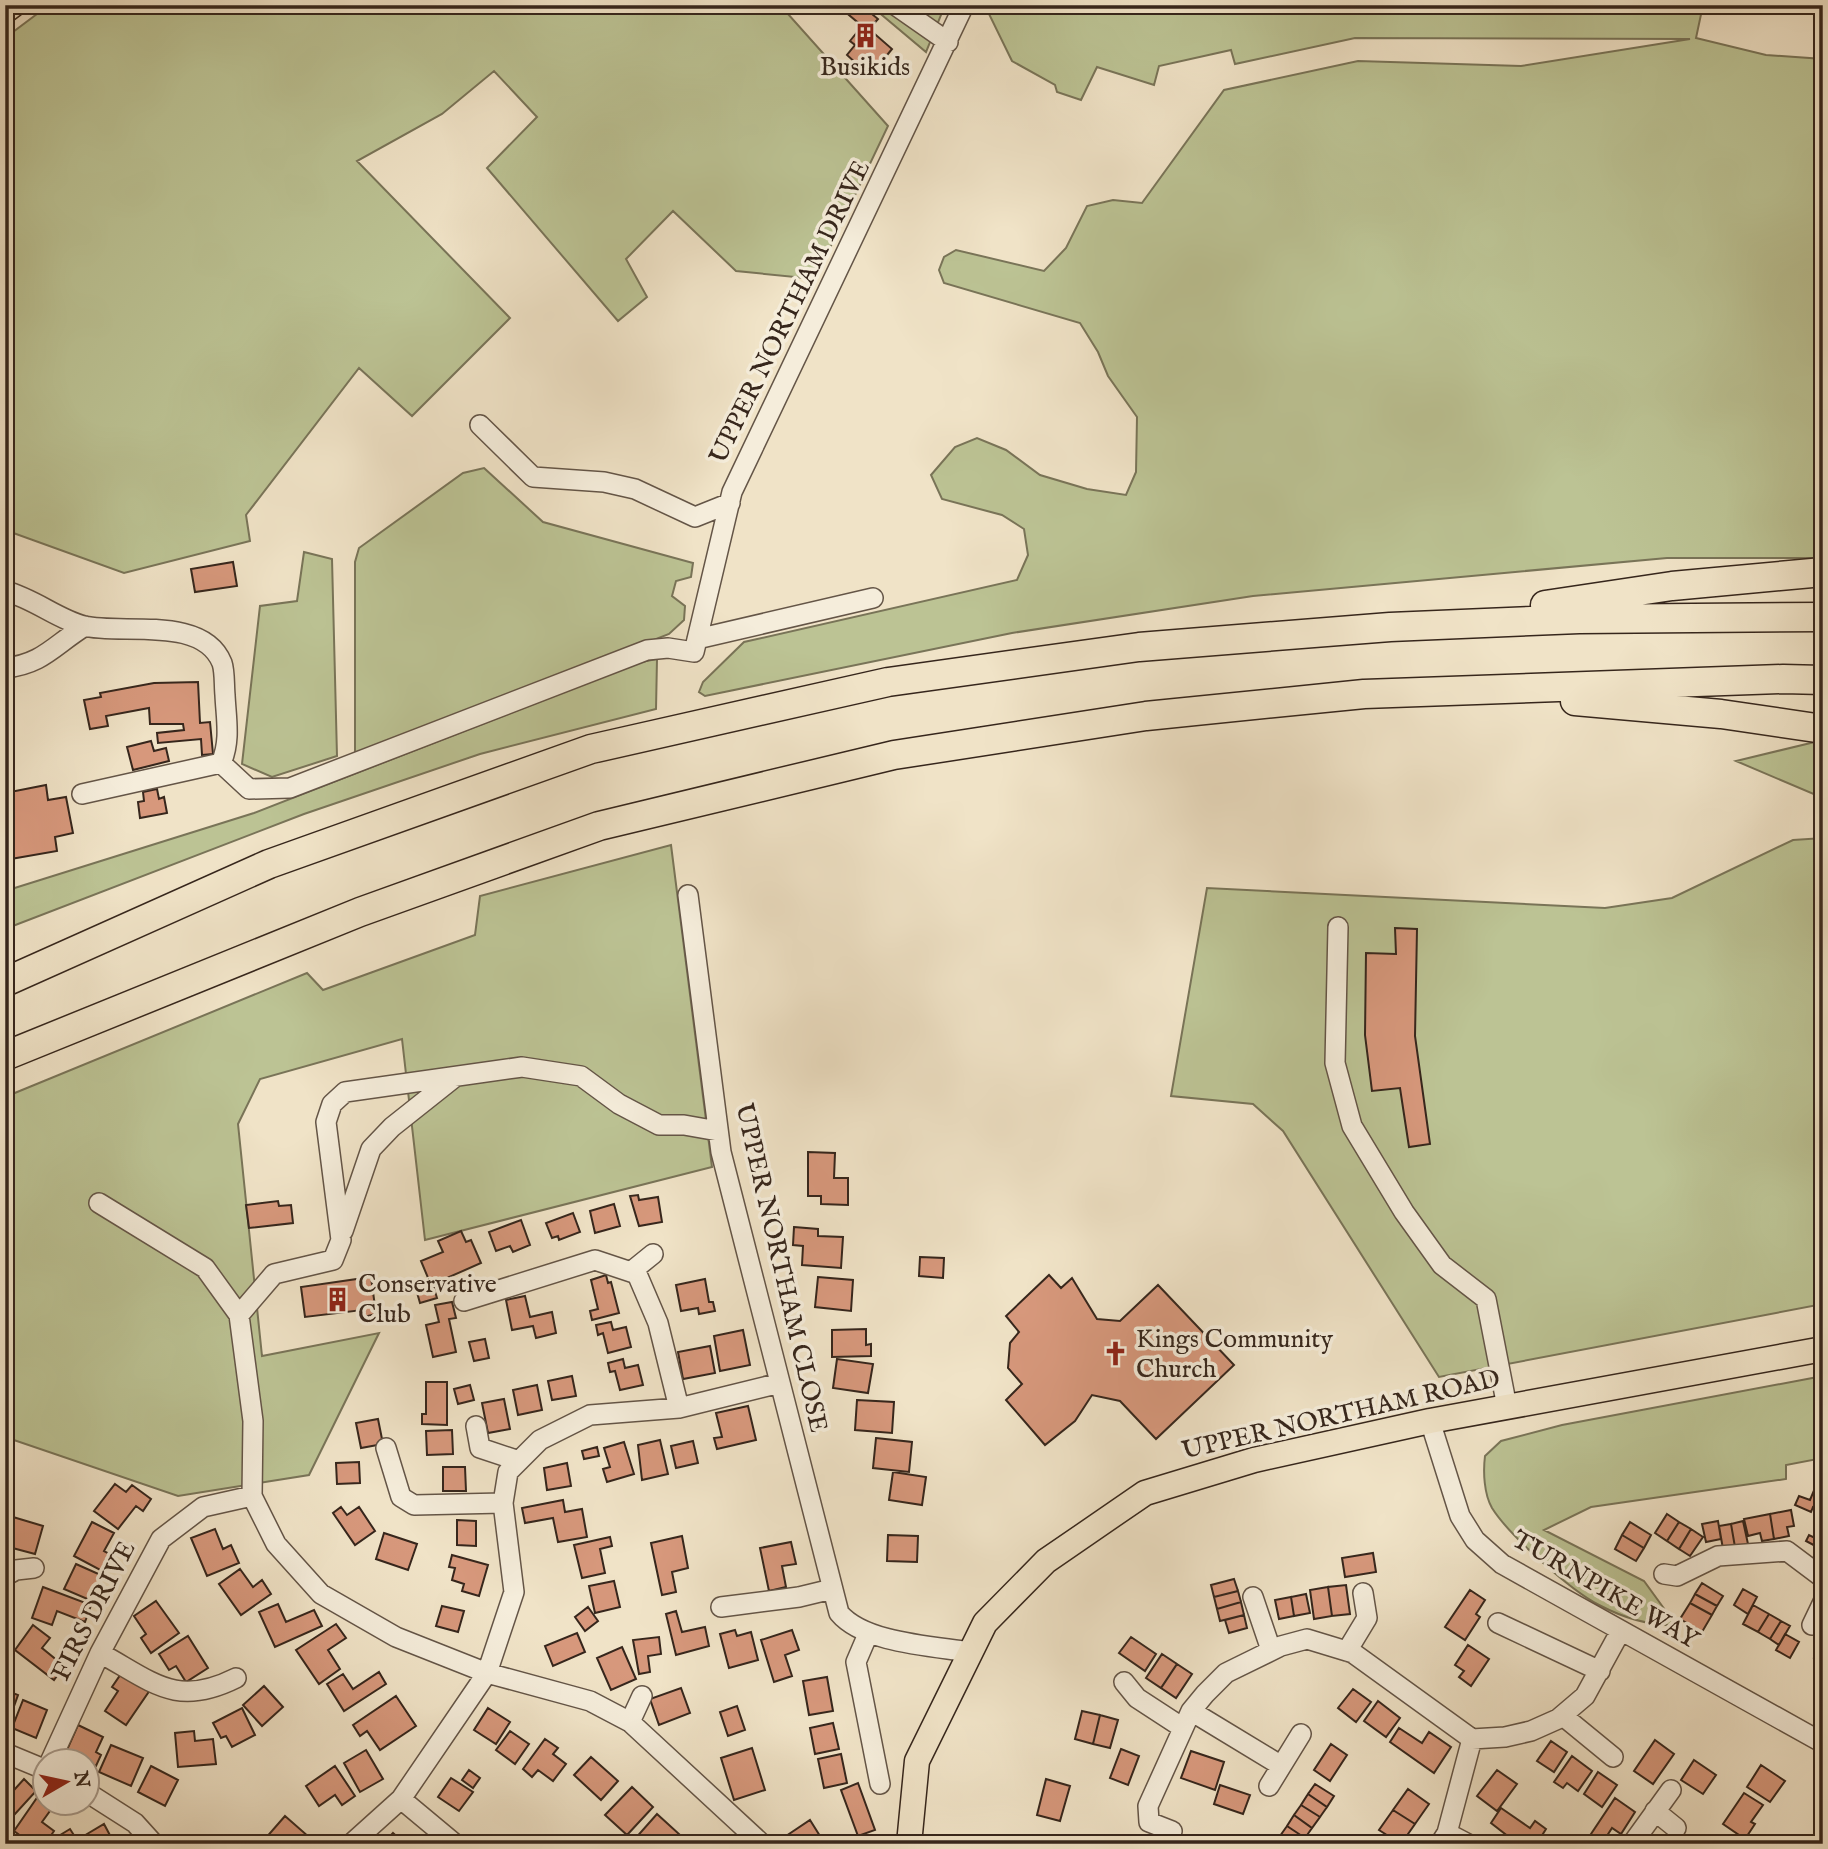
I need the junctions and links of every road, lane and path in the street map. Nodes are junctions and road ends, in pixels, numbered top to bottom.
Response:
1 (13, 5) edge
2 (895, 5) edge
3 (964, 5) edge
4 (5, 12) edge
5 (948, 42) junction
6 (480, 425) dead end
7 (730, 503) junction
8 (1823, 572) edge
9 (5, 592) edge
10 (873, 598) dead end
11 (1823, 617) edge
12 (85, 626) junction
13 (1390, 627) junction
14 (695, 645) junction
15 (5, 668) edge
16 (1823, 680) edge
17 (1455, 691) junction
18 (1823, 729) edge
19 (222, 763) junction
20 (82, 794) dead end
21 (688, 895) dead end
22 (1338, 927) dead end
23 (5, 982) edge
24 (5, 1056) edge
25 (456, 1076) junction
26 (718, 1131) junction
27 (99, 1203) dead end
28 (341, 1240) junction
29 (653, 1254) dead end
30 (632, 1271) junction
31 (464, 1301) dead end
32 (239, 1315) junction
33 (1823, 1349) edge
34 (780, 1383) junction
35 (1507, 1407) junction
36 (679, 1408) junction
37 (1430, 1421) junction
38 (476, 1426) dead end
39 (386, 1448) dead end
40 (519, 1461) junction
41 (252, 1496) junction
42 (503, 1503) junction
43 (34, 1568) dead end
44 (5, 1576) edge
45 (1823, 1578) edge
46 (1672, 1581) dead end
47 (832, 1589) junction
48 (1363, 1593) dead end
49 (1252, 1597) dead end
50 (1823, 1602) edge
51 (721, 1607) dead end
52 (1498, 1623) dead end
53 (1812, 1625) dead end
54 (1620, 1632) junction
55 (868, 1634) junction
56 (1272, 1650) junction
57 (1347, 1651) junction
58 (970, 1652) junction
59 (100, 1653) junction
60 (1600, 1671) junction
61 (487, 1674) junction
62 (236, 1678) dead end
63 (1124, 1682) dead end
64 (642, 1696) dead end
65 (1563, 1716) junction
66 (1187, 1719) junction
67 (630, 1722) junction
68 (1301, 1734) dead end
69 (1472, 1740) junction
70 (1823, 1743) edge
71 (56, 1748) edge
72 (5, 1754) edge
73 (1613, 1757) dead end
74 (32, 1765) edge
75 (1280, 1765) junction
76 (880, 1784) dead end
77 (1269, 1786) dead end
78 (1671, 1790) dead end
79 (401, 1799) junction
80 (102, 1802) edge
81 (1655, 1811) junction
82 (1676, 1828) dead end
83 (1172, 1831) dead end
84 (1444, 1838) edge
85 (154, 1844) edge
86 (351, 1844) edge
87 (455, 1844) edge
88 (762, 1844) edge
89 (909, 1844) edge
90 (1468, 1844) edge
91 (1632, 1844) edge

1 - 4 main road
2 - 5 street
3 - 5 street, UPPER NORTHAM DRIVE
5 - 7 street, UPPER NORTHAM DRIVE
6 - 7 street
7 - 14 street, UPPER NORTHAM DRIVE
8 - 13 highway
9 - 12 street
10 - 14 street
11 - 13 highway
12 - 15 street
12 - 19 street
13 - 23 highway
14 - 19 street
16 - 17 highway
17 - 18 highway
17 - 24 highway
19 - 20 street
21 - 26 street, UPPER NORTHAM CLOSE
22 - 35 street
25 - 26 street
25 - 28 street
25 - 28 street
26 - 34 street, UPPER NORTHAM CLOSE
27 - 32 street
28 - 32 street
29 - 30 street
30 - 31 street
30 - 36 street
32 - 41 street
33 - 35 main road, UPPER NORTHAM ROAD
34 - 36 street
34 - 47 street, UPPER NORTHAM CLOSE
35 - 37 main road, UPPER NORTHAM ROAD
36 - 40 street
37 - 54 street, TURNPIKE WAY
37 - 58 main road, UPPER NORTHAM ROAD
38 - 40 street
39 - 42 street
40 - 42 street
41 - 59 street, FIRS DRIVE
41 - 61 street
42 - 61 street
43 - 44 street
45 - 46 street
47 - 51 street
47 - 55 street, UPPER NORTHAM CLOSE
48 - 57 street
49 - 56 street
50 - 53 street
52 - 60 street
54 - 60 street
54 - 70 street, TURNPIKE WAY
55 - 58 street, UPPER NORTHAM CLOSE
55 - 76 street
56 - 57 street
56 - 66 street
57 - 69 street
58 - 89 main road, UPPER NORTHAM ROAD
59 - 62 street
59 - 71 street, FIRS DRIVE
60 - 65 street
61 - 67 street
61 - 79 street
63 - 66 street
64 - 67 street
65 - 69 street
65 - 73 street
66 - 75 street
66 - 83 street
67 - 88 street
68 - 75 street
69 - 84 street
72 - 74 street
75 - 77 street
78 - 81 street
79 - 86 street
79 - 87 street
80 - 85 street
81 - 82 street
81 - 91 street
84 - 90 street

